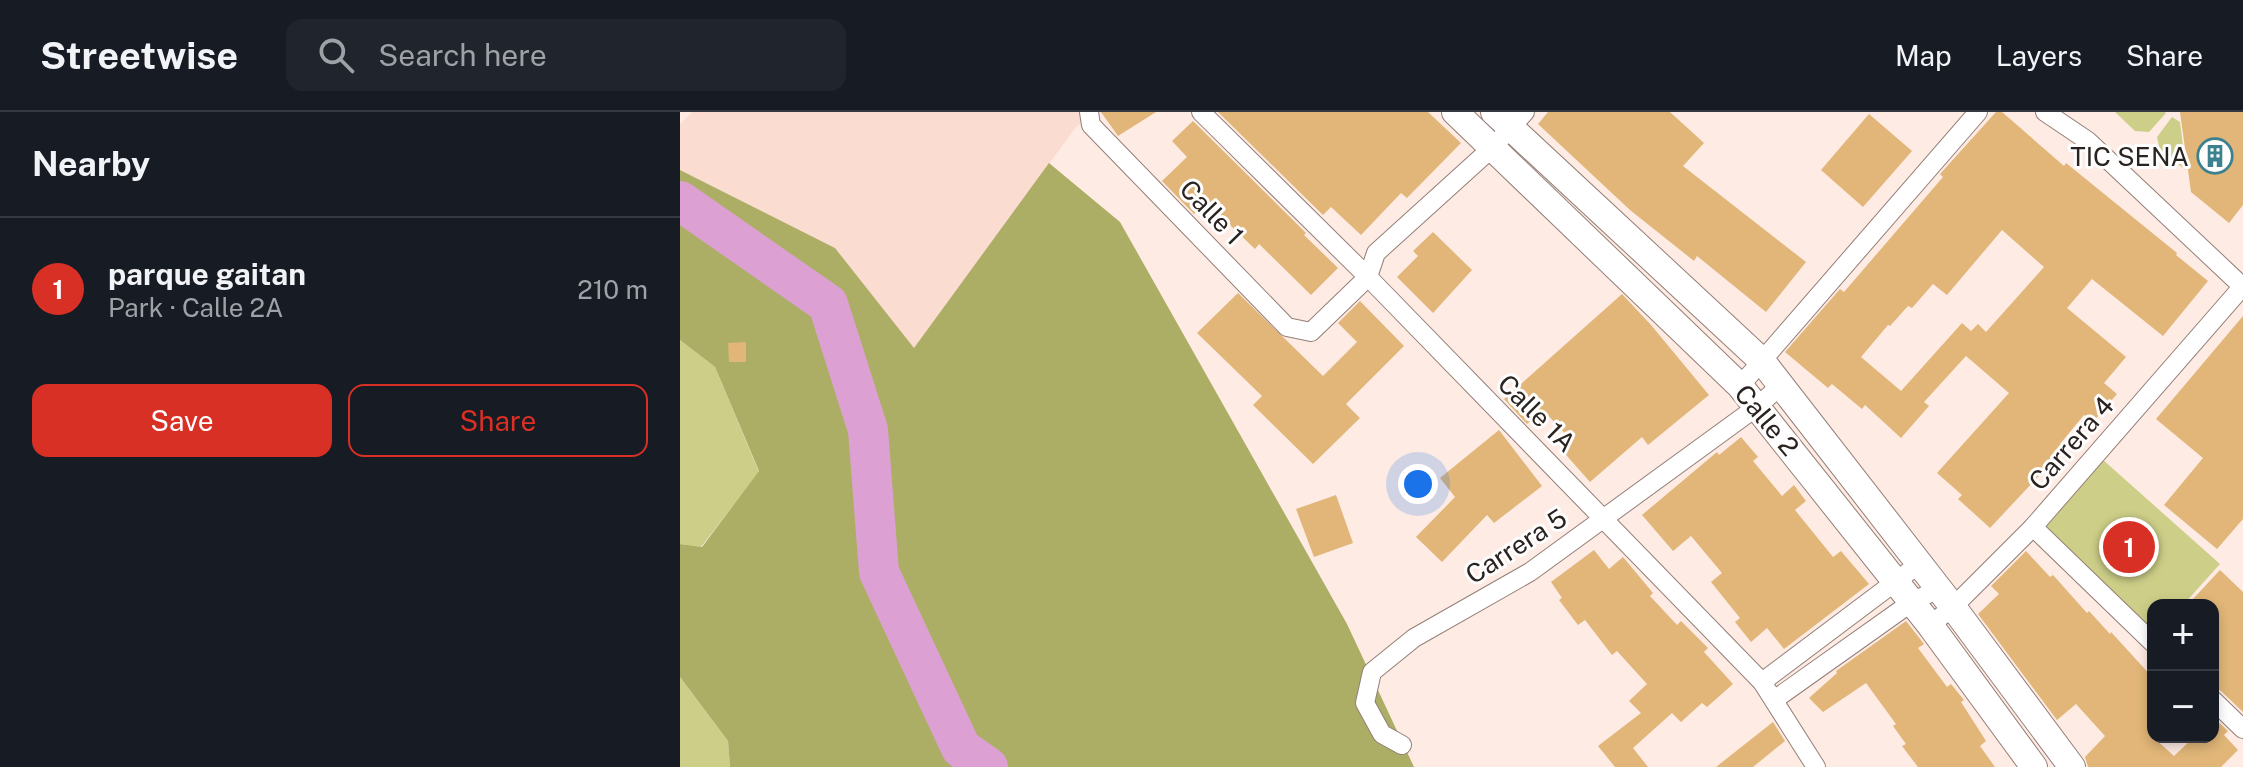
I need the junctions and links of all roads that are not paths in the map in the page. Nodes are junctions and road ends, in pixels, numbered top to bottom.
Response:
1 (1089, 112) edge
2 (1201, 112) edge
3 (1455, 112) edge
4 (1978, 112) edge
5 (2045, 112) edge
6 (1510, 117) edge
7 (1493, 147) junction
8 (1368, 277) junction
9 (2243, 286) edge
10 (1762, 361) junction
11 (1740, 386) junction
12 (1780, 386) junction
13 (1758, 406) junction
14 (1605, 518) junction
15 (2033, 527) junction
16 (1919, 564) junction
17 (1896, 581) junction
18 (1946, 598) junction
19 (1912, 602) junction
20 (1930, 625) junction
21 (2147, 637) edge
22 (1762, 682) junction
23 (1774, 700) junction
24 (2219, 706) edge
25 (2243, 729) edge
26 (1402, 745) dead end
27 (1816, 767) edge
28 (2034, 767) edge
29 (2072, 767) edge

1 - 8 street, Calle 1
2 - 8 street, Calle 1A
3 - 7 main road, Calle 2
4 - 10 street
5 - 9 street
6 - 7 street
6 - 10 main road, Calle 2
7 - 8 street
7 - 11 main road, Calle 2
8 - 14 street, Calle 1A
9 - 15 street, Carrera 4
10 - 11 street
10 - 12 main road, Calle 2
11 - 13 main road, Calle 2
12 - 13 street, Carrera 5
12 - 16 main road, Calle 2
13 - 14 street, Carrera 5
13 - 17 main road, Calle 2
14 - 22 street, Calle 1A
14 - 26 street, Carrera 5
15 - 18 street, Carrera 4
15 - 21 street
16 - 17 street
16 - 18 main road, Calle 2
17 - 19 main road, Calle 2
17 - 22 street
18 - 19 street, Carrera 4
18 - 20 street, Carrera 4
18 - 29 main road, Calle 2
19 - 20 main road, Calle 2
19 - 23 street, Carrera 4
20 - 28 main road, Calle 2
22 - 23 street, Calle 1A
23 - 27 street, Calle 1A
24 - 25 street

